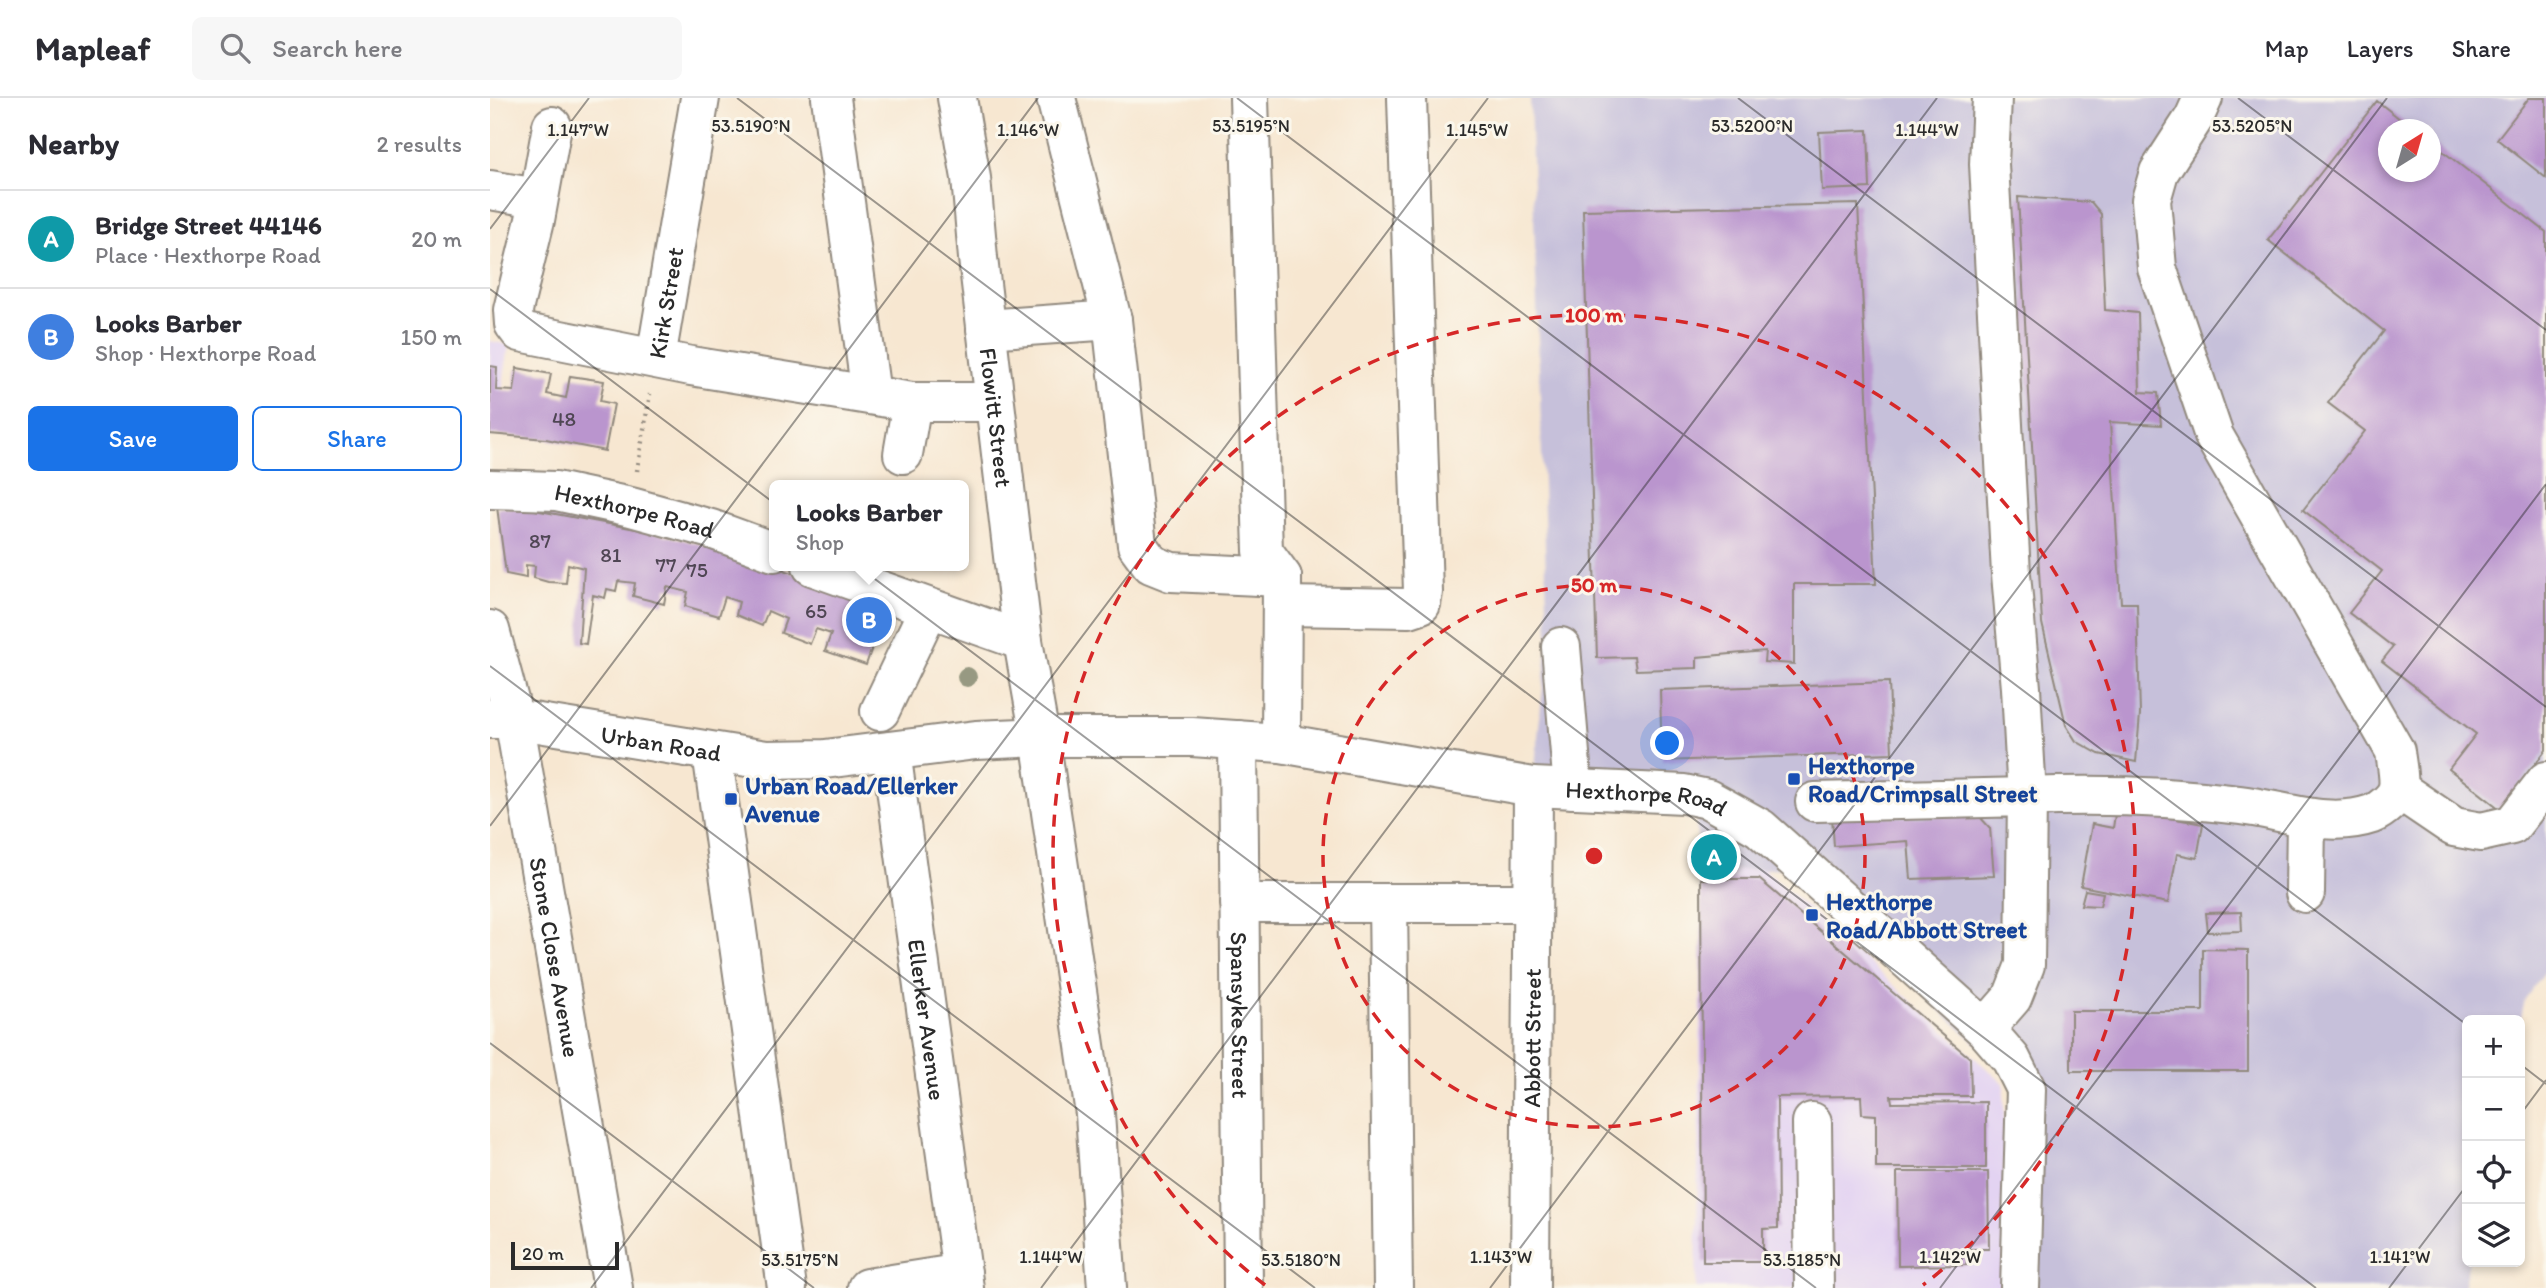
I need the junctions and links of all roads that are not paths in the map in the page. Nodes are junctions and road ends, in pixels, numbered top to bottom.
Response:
1 (700, 98) edge
2 (831, 98) edge
3 (957, 98) edge
4 (1056, 98) edge
5 (1249, 98) edge
6 (1407, 98) edge
7 (1992, 98) edge
8 (2203, 98) edge
9 (552, 126) dead end
10 (490, 190) edge
11 (538, 198) junction
12 (1112, 320) junction
13 (986, 329) junction
14 (656, 358) junction
15 (871, 395) junction
16 (912, 402) junction
17 (994, 402) junction
18 (903, 454) dead end
19 (490, 489) edge
20 (769, 550) edge
21 (826, 571) edge
22 (1283, 592) junction
23 (929, 608) junction
24 (490, 634) edge
25 (1023, 641) junction
26 (1561, 647) dead end
27 (880, 711) dead end
28 (502, 719) edge
29 (1040, 737) junction
30 (1238, 740) junction
31 (1280, 743) junction
32 (712, 751) junction
33 (891, 751) junction
34 (2546, 781) edge
35 (1533, 787) junction
36 (1573, 789) junction
37 (2398, 789) junction
38 (2027, 797) junction
39 (1815, 802) dead end
40 (2306, 817) junction
41 (2305, 893) dead end
42 (1239, 903) junction
43 (1388, 903) junction
44 (1531, 903) junction
45 (1985, 1030) junction
46 (1812, 1122) dead end
47 (963, 1280) edge
48 (613, 1288) edge
49 (787, 1288) edge
50 (867, 1288) edge
51 (1107, 1288) edge
52 (1243, 1288) edge
53 (1393, 1288) edge
54 (1530, 1288) edge
55 (1814, 1288) edge
56 (2020, 1288) edge

1 - 14 street, Kirk Street
2 - 15 street
3 - 13 street, Flowitt Street
4 - 12 street
5 - 22 street
6 - 22 street
7 - 38 street
8 - 37 street
9 - 11 street
10 - 11 street
11 - 14 street
12 - 13 street
12 - 22 street
13 - 17 street, Flowitt Street
14 - 15 street
15 - 16 street
16 - 17 street
16 - 18 street
17 - 25 street, Flowitt Street
19 - 20 street, Hexthorpe Road
21 - 23 street
22 - 31 street
23 - 25 street
23 - 27 street
24 - 28 street, Stone Close Avenue
25 - 29 street, Flowitt Street
26 - 36 street
28 - 32 street, Urban Road
28 - 48 street, Stone Close Avenue
29 - 30 street, Hexthorpe Road
29 - 33 street, Urban Road
29 - 51 street, Flowitt Street
30 - 31 street, Hexthorpe Road
30 - 42 street, Spansyke Street
31 - 35 street, Hexthorpe Road
32 - 33 street, Urban Road
32 - 49 street
33 - 47 street, Ellerker Avenue
34 - 37 street
35 - 36 street, Hexthorpe Road
35 - 44 street, Abbott Street
36 - 45 street, Hexthorpe Road
37 - 40 street
38 - 39 street
38 - 40 street
38 - 45 street
40 - 41 street
42 - 43 street
42 - 52 street, Spansyke Street
43 - 44 street
43 - 53 street
44 - 54 street, Abbott Street
45 - 56 street, Hexthorpe Road
46 - 55 street
47 - 50 street

